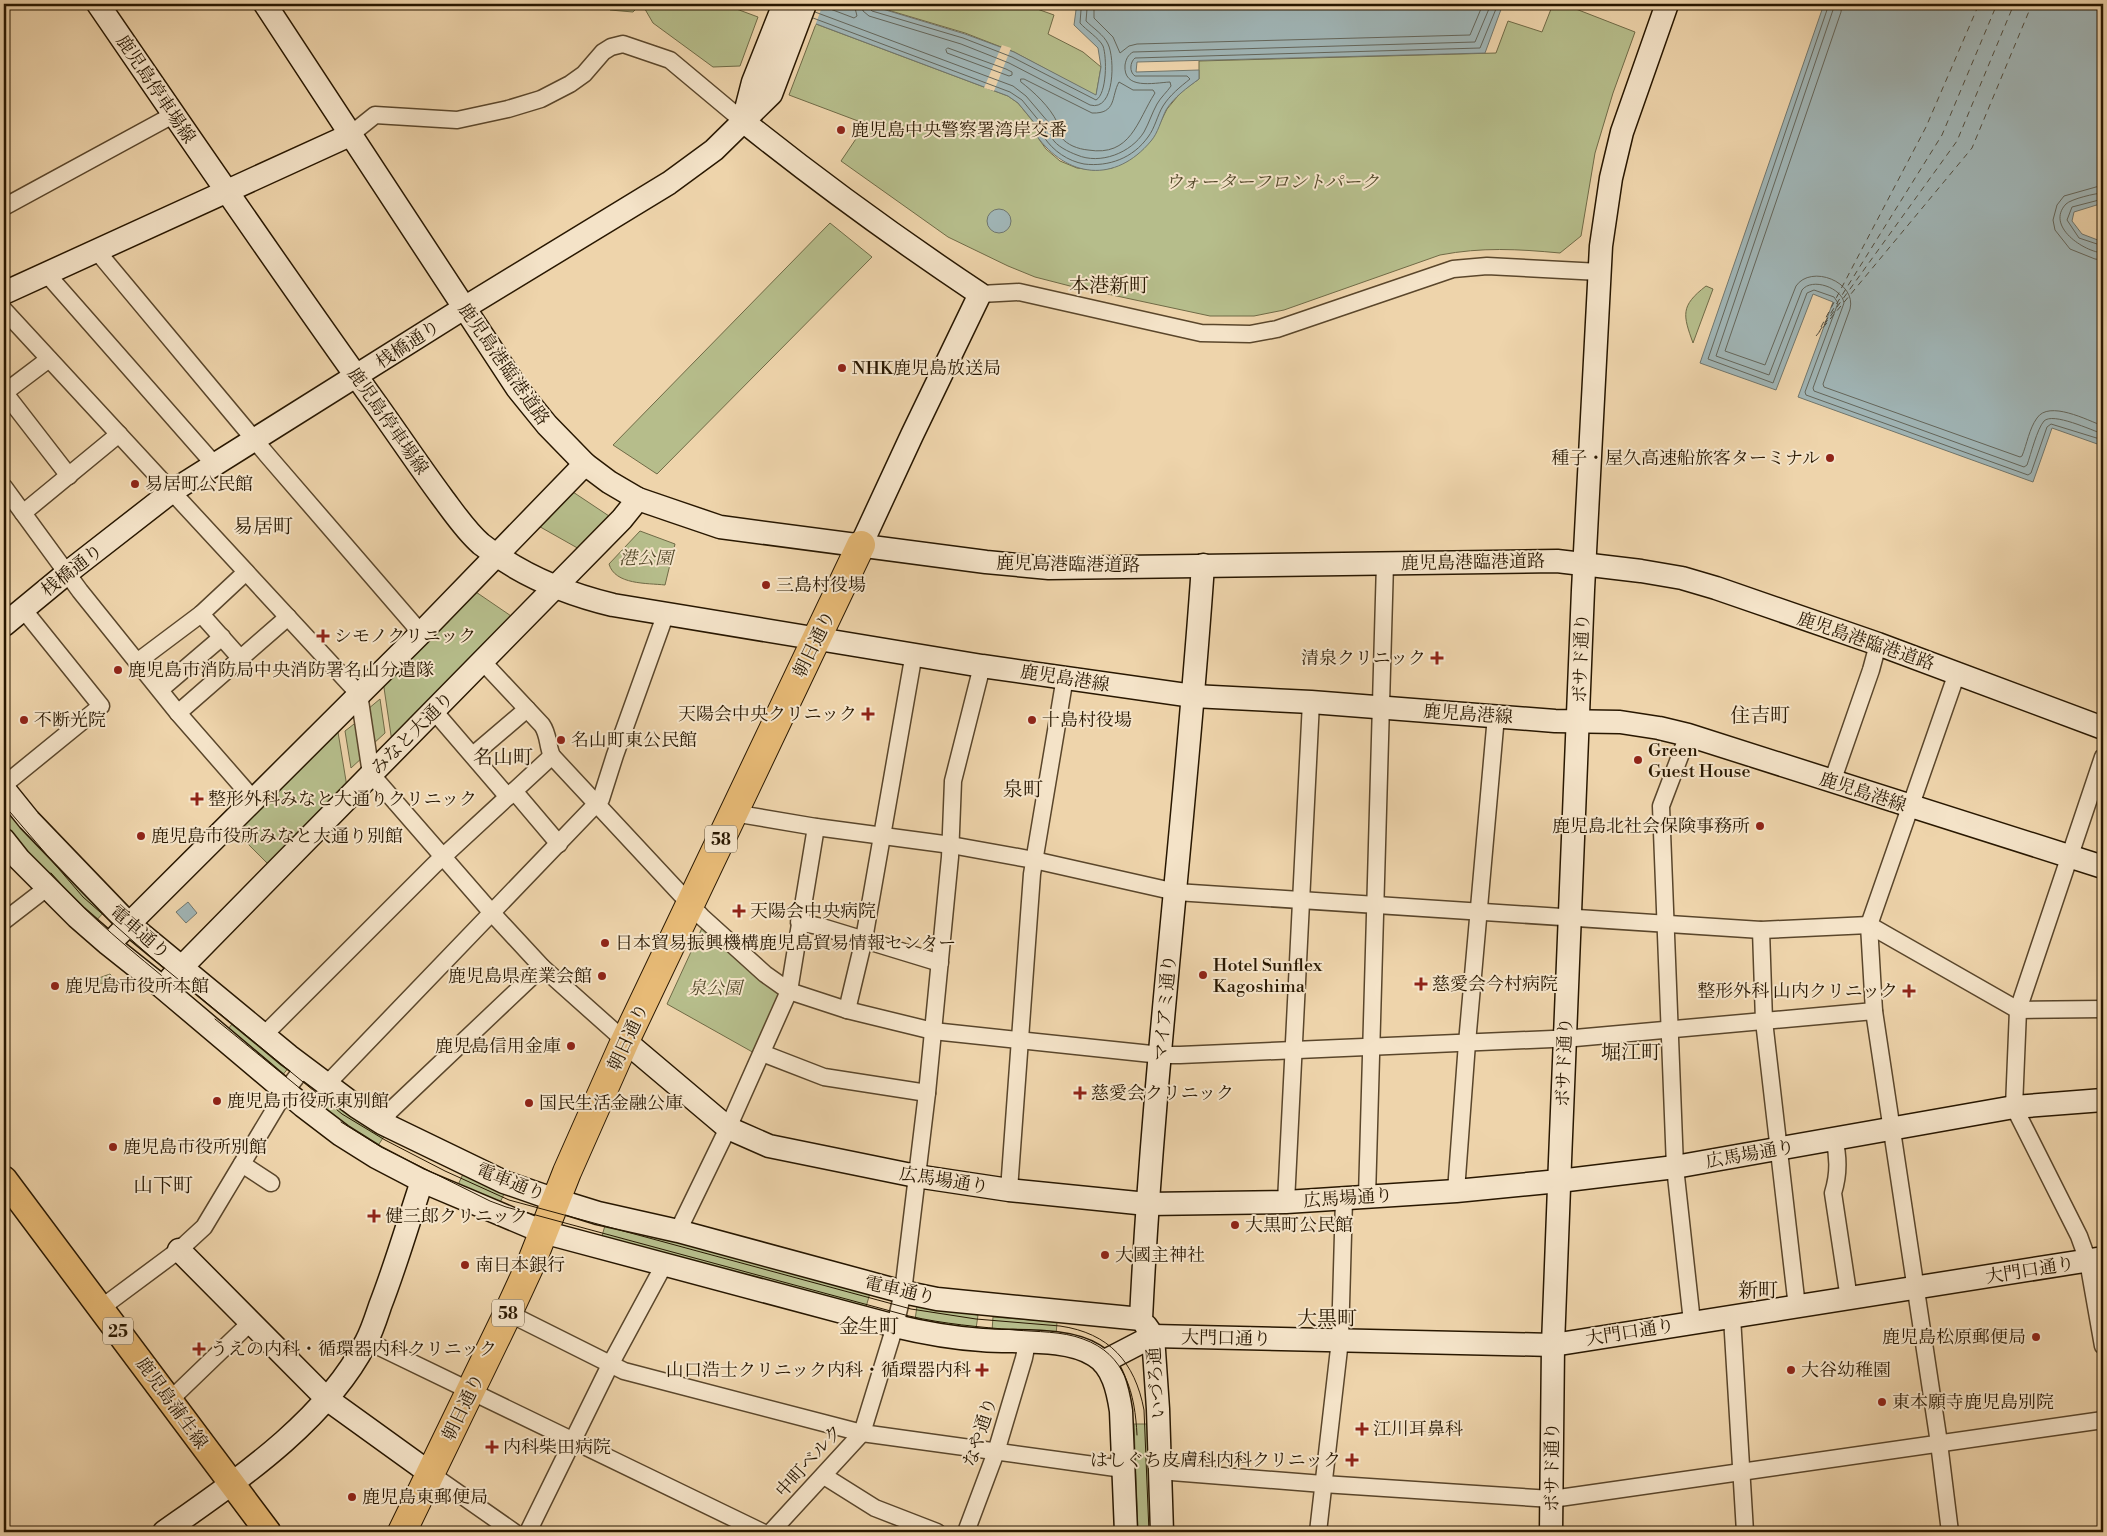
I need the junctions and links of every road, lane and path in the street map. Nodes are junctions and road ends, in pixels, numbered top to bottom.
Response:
1 (98, 4) edge
2 (265, 4) edge
3 (805, 4) edge
4 (1667, 4) edge
5 (785, 19) edge
6 (173, 115) junction
7 (743, 121) junction
8 (350, 135) junction
9 (226, 191) junction
10 (4, 207) edge
11 (96, 250) junction
12 (1600, 272) junction
13 (46, 273) junction
14 (4, 293) edge
15 (980, 294) junction
16 (464, 308) junction
17 (4, 310) edge
18 (49, 359) junction
19 (356, 377) junction
20 (4, 392) edge
21 (119, 434) junction
22 (255, 440) junction
23 (214, 464) junction
24 (585, 464) junction
25 (69, 476) junction
26 (4, 487) edge
27 (171, 492) junction
28 (638, 499) junction
29 (23, 513) junction
30 (861, 546) junction
31 (497, 554) junction
32 (1585, 562) junction
33 (1385, 563) junction
34 (1203, 565) junction
35 (246, 572) junction
36 (67, 573) junction
37 (555, 586) junction
38 (23, 609) junction
39 (666, 613) junction
40 (201, 614) junction
41 (288, 618) junction
42 (4, 625) edge
43 (421, 633) junction
44 (222, 637) junction
45 (817, 637) junction
46 (1878, 644) junction
47 (914, 653) junction
48 (241, 659) junction
49 (482, 660) junction
50 (137, 662) junction
51 (982, 666) junction
52 (1957, 673) junction
53 (1065, 677) junction
54 (160, 690) junction
55 (359, 694) junction
56 (1193, 696) junction
57 (1311, 702) junction
58 (1381, 707) junction
59 (526, 709) junction
60 (434, 711) junction
61 (178, 713) junction
62 (1496, 716) junction
63 (1579, 721) junction
64 (2103, 728) edge
65 (1688, 735) junction
66 (473, 755) junction
67 (552, 756) junction
68 (2103, 757) edge
69 (371, 774) junction
70 (1832, 782) junction
71 (4, 787) edge
72 (511, 794) junction
73 (254, 800) junction
74 (595, 805) junction
75 (1909, 806) junction
76 (733, 813) junction
77 (816, 827) junction
78 (882, 836) junction
79 (4, 840) edge
80 (559, 844) junction
81 (951, 845) junction
82 (443, 857) junction
83 (2070, 857) junction
84 (1034, 860) junction
85 (2103, 867) edge
86 (48, 887) junction
87 (1176, 892) junction
88 (1301, 900) junction
89 (690, 905) junction
90 (1376, 906) junction
91 (492, 913) junction
92 (1478, 913) junction
93 (1570, 918) junction
94 (4, 922) edge
95 (799, 922) junction
96 (129, 924) junction
97 (1666, 924) junction
98 (1869, 925) junction
99 (1762, 930) junction
100 (864, 939) junction
101 (108, 944) junction
102 (940, 963) junction
103 (181, 967) junction
104 (542, 967) junction
105 (162, 987) junction
106 (789, 991) junction
107 (2103, 1009) edge
108 (847, 1010) junction
109 (2018, 1010) junction
110 (1874, 1011) junction
111 (1764, 1021) junction
112 (1670, 1030) junction
113 (933, 1031) junction
114 (264, 1035) junction
115 (1564, 1039) junction
116 (625, 1041) junction
117 (1019, 1041) junction
118 (1467, 1043) junction
119 (1372, 1047) junction
120 (1293, 1051) junction
121 (762, 1053) junction
122 (1161, 1055) junction
123 (304, 1067) junction
124 (326, 1084) junction
125 (285, 1092) junction
126 (927, 1094) junction
127 (2103, 1100) edge
128 (2014, 1108) junction
129 (382, 1123) junction
130 (728, 1128) junction
131 (1893, 1128) junction
132 (1834, 1139) junction
133 (1779, 1149) junction
134 (242, 1164) junction
135 (1675, 1167) junction
136 (916, 1176) junction
137 (4, 1179) edge
138 (422, 1181) junction
139 (1559, 1181) junction
140 (272, 1183) dead end
141 (1009, 1190) junction
142 (1456, 1191) junction
143 (1367, 1198) junction
144 (1344, 1199) junction
145 (556, 1200) junction
146 (1286, 1202) junction
147 (1147, 1204) junction
148 (678, 1231) junction
149 (543, 1232) junction
150 (179, 1250) junction
151 (2095, 1260) edge
152 (664, 1265) junction
153 (1915, 1288) junction
154 (903, 1292) junction
155 (1849, 1298) junction
156 (1797, 1307) junction
157 (101, 1308) junction
158 (508, 1313) junction
159 (1732, 1317) junction
160 (251, 1322) junction
161 (1692, 1322) junction
162 (895, 1326) junction
163 (1147, 1328) junction
164 (1340, 1340) junction
165 (367, 1341) junction
166 (1026, 1343) junction
167 (1553, 1344) junction
168 (2103, 1346) edge
169 (1103, 1362) junction
170 (610, 1365) junction
171 (470, 1392) junction
172 (327, 1399) junction
173 (170, 1400) junction
174 (2103, 1420) edge
175 (862, 1433) junction
176 (572, 1441) junction
177 (1939, 1444) junction
178 (996, 1452) junction
179 (1123, 1469) junction
180 (1159, 1470) junction
181 (1741, 1473) junction
182 (431, 1474) junction
183 (824, 1476) junction
184 (232, 1483) junction
185 (1323, 1484) junction
186 (1552, 1499) junction
187 (164, 1532) edge
188 (268, 1532) edge
189 (402, 1532) edge
190 (514, 1532) edge
191 (528, 1532) edge
192 (762, 1532) edge
193 (771, 1532) edge
194 (936, 1532) edge
195 (966, 1532) edge
196 (1126, 1532) edge
197 (1162, 1532) edge
198 (1318, 1532) edge
199 (1552, 1532) edge
200 (1745, 1532) edge
201 (1950, 1532) edge

1 - 6 street, 鹿児島停車場線
2 - 8 street, 鹿児島港臨港道路
3 - 5 street
4 - 12 street, ボサド通り
5 - 7 street
6 - 9 street, 鹿児島停車場線
6 - 10 street
7 - 8 street
7 - 15 street
7 - 16 street, 桟橋通り
8 - 9 street
8 - 16 street, 鹿児島港臨港道路
9 - 11 street
9 - 19 street, 鹿児島停車場線
11 - 13 street
11 - 22 street
12 - 15 street
12 - 32 street, ボサド通り
13 - 14 street
13 - 23 street
15 - 30 street
16 - 19 street, 桟橋通り
16 - 24 street, 鹿児島港臨港道路
17 - 18 street
18 - 20 street
18 - 21 street
19 - 22 street, 桟橋通り
19 - 31 street, 鹿児島停車場線
20 - 25 street
21 - 25 street
21 - 27 street
22 - 23 street, 桟橋通り
22 - 43 street
23 - 27 street, 桟橋通り
24 - 28 street, 鹿児島港臨港道路
24 - 31 street
25 - 29 street
26 - 29 street
27 - 35 street
27 - 36 street, 桟橋通り
28 - 30 street, 鹿児島港臨港道路
28 - 37 street, みなと大通り
29 - 36 street
30 - 34 street, 鹿児島港臨港道路
30 - 45 highway, 朝日通り / 58
31 - 37 street, 鹿児島停車場線
31 - 43 street
32 - 33 street, 鹿児島港臨港道路
32 - 46 street, 鹿児島港臨港道路
32 - 63 street, ボサド通り
33 - 34 street, 鹿児島港臨港道路
33 - 58 street
34 - 56 street, マイアミ通り
35 - 40 street
35 - 41 street
36 - 38 street, 桟橋通り
36 - 50 street
37 - 39 street, 鹿児島停車場線
37 - 49 street, みなと大通り
38 - 42 street, 桟橋通り
38 - 71 street
39 - 45 street, 鹿児島停車場線
39 - 74 street
40 - 44 street
40 - 50 street
41 - 48 street
41 - 55 street
43 - 55 street
44 - 48 street
44 - 54 street
45 - 47 street, 鹿児島港線
45 - 76 highway, 朝日通り / 58
46 - 52 street, 鹿児島港臨港道路
46 - 70 street
47 - 51 street, 鹿児島港線
47 - 78 street
48 - 61 street
49 - 59 street
49 - 60 street, みなと大通り
50 - 54 street
51 - 53 street, 鹿児島港線
51 - 81 street, 中町ベルク
52 - 64 street, 鹿児島港臨港道路
52 - 75 street
53 - 56 street, 鹿児島港線
53 - 84 street
54 - 61 street
55 - 69 street
55 - 73 street
56 - 57 street, 鹿児島港線
56 - 87 street, マイアミ通り
57 - 58 street, 鹿児島港線
57 - 88 street
58 - 62 street, 鹿児島港線
58 - 90 street
59 - 66 street
59 - 67 street
60 - 66 street
60 - 69 street, みなと大通り
61 - 73 street
62 - 63 street, 鹿児島港線
62 - 92 street
63 - 65 street, 鹿児島港線
63 - 93 street, ボサド通り
65 - 70 street, 鹿児島港線
65 - 97 street
66 - 72 street
67 - 72 street
67 - 74 street
68 - 83 street
69 - 82 street
69 - 103 street, みなと大通り
70 - 75 street, 鹿児島港線
71 - 96 street, 電車通り
72 - 80 street
72 - 82 street
73 - 96 street
74 - 80 street
74 - 89 street
75 - 83 street, 鹿児島港線
75 - 98 street
76 - 77 street
76 - 89 highway, 朝日通り / 58
77 - 78 street
77 - 95 street
78 - 81 street
78 - 100 street
79 - 86 street, 電車通り
80 - 91 street
81 - 84 street
81 - 102 street, 中町ベルク
82 - 91 street
82 - 114 street
83 - 85 street, 鹿児島港線
83 - 109 street
84 - 87 street
84 - 117 street
86 - 94 street
86 - 101 street, 電車通り
87 - 88 street
87 - 122 street, マイアミ通り
88 - 90 street
88 - 120 street
89 - 106 street
89 - 116 highway, 朝日通り / 58
90 - 92 street
90 - 119 street
91 - 104 street
91 - 124 street
92 - 93 street
92 - 118 street
93 - 97 street
93 - 115 street, ボサド通り
95 - 100 street
95 - 106 street
96 - 101 street
96 - 103 street, 電車通り
97 - 99 street
97 - 112 street
98 - 99 street
98 - 109 street
98 - 110 street
99 - 111 street
100 - 102 street
100 - 108 street
101 - 105 street, 電車通り
102 - 113 street, 中町ベルク
103 - 105 street, みなと大通り
103 - 114 street, 電車通り
104 - 116 street
104 - 129 street
105 - 125 street, 電車通り
106 - 108 street
106 - 121 street
107 - 109 street
108 - 113 street
109 - 128 street
110 - 111 street
110 - 131 street
111 - 112 street
111 - 133 street
112 - 115 street
112 - 135 street
113 - 117 street
113 - 126 street, 中町ベルク
114 - 123 street, 電車通り
115 - 118 street
115 - 139 street, ボサド通り
116 - 130 street, 広馬場通り
116 - 145 highway, 朝日通り / 58
117 - 122 street
117 - 141 street
118 - 119 street
118 - 142 street
119 - 120 street
119 - 143 street
120 - 122 street
120 - 146 street
121 - 126 street
121 - 130 street
122 - 147 street, マイアミ通り
123 - 124 street, 電車通り
123 - 125 street
124 - 129 street, 電車通り
125 - 134 street
125 - 138 street, 電車通り
126 - 136 street, 中町ベルク
127 - 128 street, 広馬場通り
128 - 131 street, 広馬場通り
128 - 151 street
129 - 145 street, 電車通り
130 - 136 street, 広馬場通り
130 - 148 street
131 - 132 street, 広馬場通り
131 - 153 street
132 - 133 street, 広馬場通り
132 - 155 street
133 - 135 street, 広馬場通り
133 - 156 street
134 - 140 street
134 - 150 street
135 - 139 street, 広馬場通り
135 - 161 street
136 - 141 street, 広馬場通り
136 - 154 street, 中町ベルク
137 - 157 main road, 鹿児島蒲生線 / 25
138 - 149 street, 電車通り
138 - 165 street
139 - 142 street, 広馬場通り
139 - 167 street, ボサド通り
141 - 147 street, 広馬場通り
142 - 143 street, 広馬場通り
143 - 144 street, 広馬場通り
144 - 146 street, 広馬場通り
144 - 164 street
145 - 148 street, 電車通り
145 - 149 highway, 朝日通り / 58
146 - 147 street, 広馬場通り
147 - 163 street, マイアミ通り
148 - 154 street, 電車通り
149 - 152 street, 電車通り
149 - 158 highway, 朝日通り / 58
150 - 157 street
150 - 160 street
151 - 153 street, 大門口通り
151 - 168 street
152 - 162 street, 電車通り
152 - 170 street
153 - 155 street, 大門口通り
153 - 177 street
154 - 162 street, 中町ベルク
154 - 163 street, 電車通り
155 - 156 street, 大門口通り
156 - 159 street, 大門口通り
157 - 173 main road, 鹿児島蒲生線 / 25
158 - 170 street
158 - 171 highway, 朝日通り / 58
159 - 161 street, 大門口通り
159 - 181 street
160 - 172 street
160 - 173 street
161 - 167 street, 大門口通り
162 - 166 street, 電車通り
162 - 175 street, 中町ベルク
163 - 164 street, 大門口通り
163 - 169 street, いづろ通
163 - 180 street, いづろ通
164 - 167 street, 大門口通り
164 - 185 street
165 - 171 street
165 - 172 street
166 - 169 street, 電車通り
166 - 178 street, なや通り
167 - 186 street, ボサド通り
169 - 179 street, いづろ通
170 - 175 street
170 - 176 street
171 - 176 street
171 - 182 highway, 朝日通り / 58
172 - 182 street
172 - 184 street
173 - 184 main road, 鹿児島蒲生線 / 25
174 - 177 street
175 - 178 street
175 - 183 street, 中町ベルク
176 - 191 street
176 - 192 street
177 - 181 street
177 - 201 street
178 - 179 street
178 - 195 street, なや通り
179 - 196 street, いづろ通
180 - 185 street
180 - 197 street, いづろ通
181 - 186 street
181 - 200 street
182 - 189 highway, 朝日通り / 58
182 - 190 street
183 - 193 street, 中町ベルク
183 - 194 street
184 - 187 street
184 - 188 main road, 鹿児島蒲生線 / 25
185 - 186 street
185 - 198 street
186 - 199 street, ボサド通り

